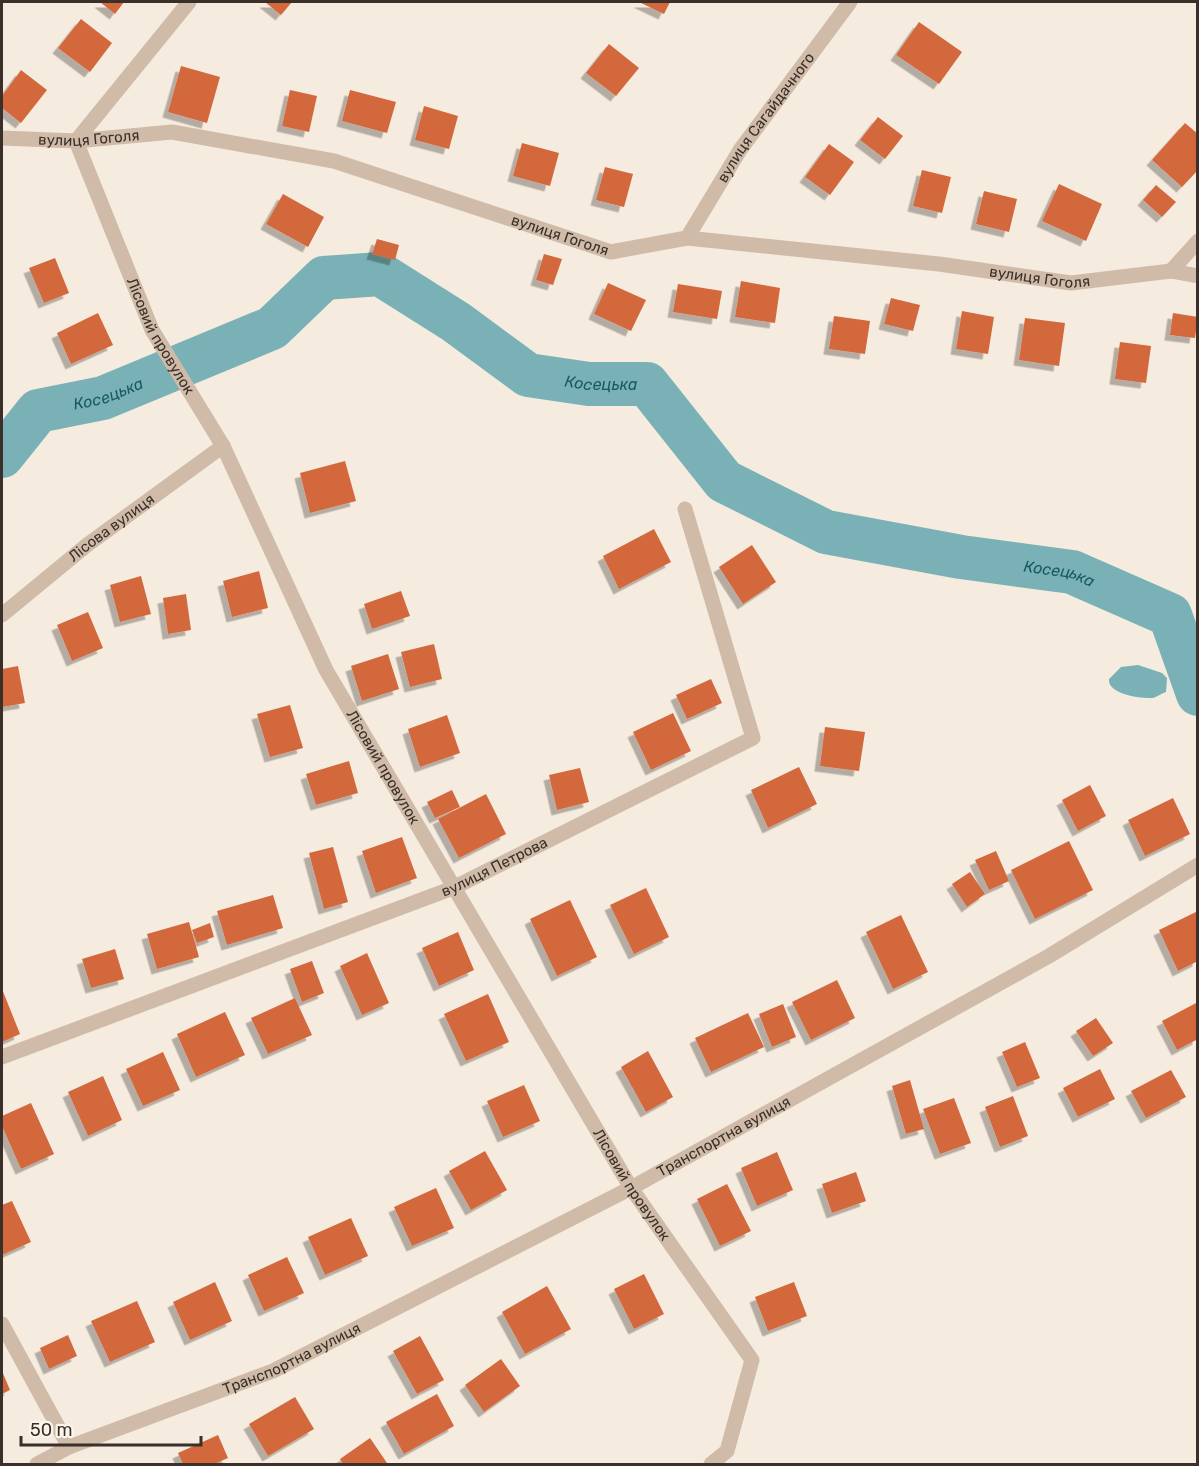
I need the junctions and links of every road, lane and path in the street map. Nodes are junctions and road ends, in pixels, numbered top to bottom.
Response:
1 (189, 2) edge
2 (850, 2) edge
3 (2, 138) edge
4 (75, 141) junction
5 (687, 238) junction
6 (1197, 241) edge
7 (1171, 271) junction
8 (1197, 276) edge
9 (223, 446) junction
10 (685, 509) dead end
11 (2, 615) edge
12 (1197, 865) edge
13 (453, 888) junction
14 (2, 1057) edge
15 (631, 1188) junction
16 (2, 1324) edge
17 (69, 1448) junction
18 (37, 1464) edge
19 (711, 1464) edge

1 - 4 street
2 - 5 street, вулиця Сагайдачного
3 - 4 street, вулиця Гоголя
4 - 5 street, вулиця Гоголя
4 - 9 street, Лісовий провулок
5 - 7 street, вулиця Гоголя
6 - 7 street
7 - 8 street, вулиця Гоголя
9 - 11 street, Лісова вулиця
9 - 13 street, Лісовий провулок
10 - 13 street, вулиця Петрова
12 - 15 street, Транспортна вулиця
13 - 14 street, вулиця Петрова
13 - 15 street, Лісовий провулок
15 - 17 street, Транспортна вулиця
15 - 19 street, Лісовий провулок
16 - 17 street
17 - 18 street, Транспортна вулиця

